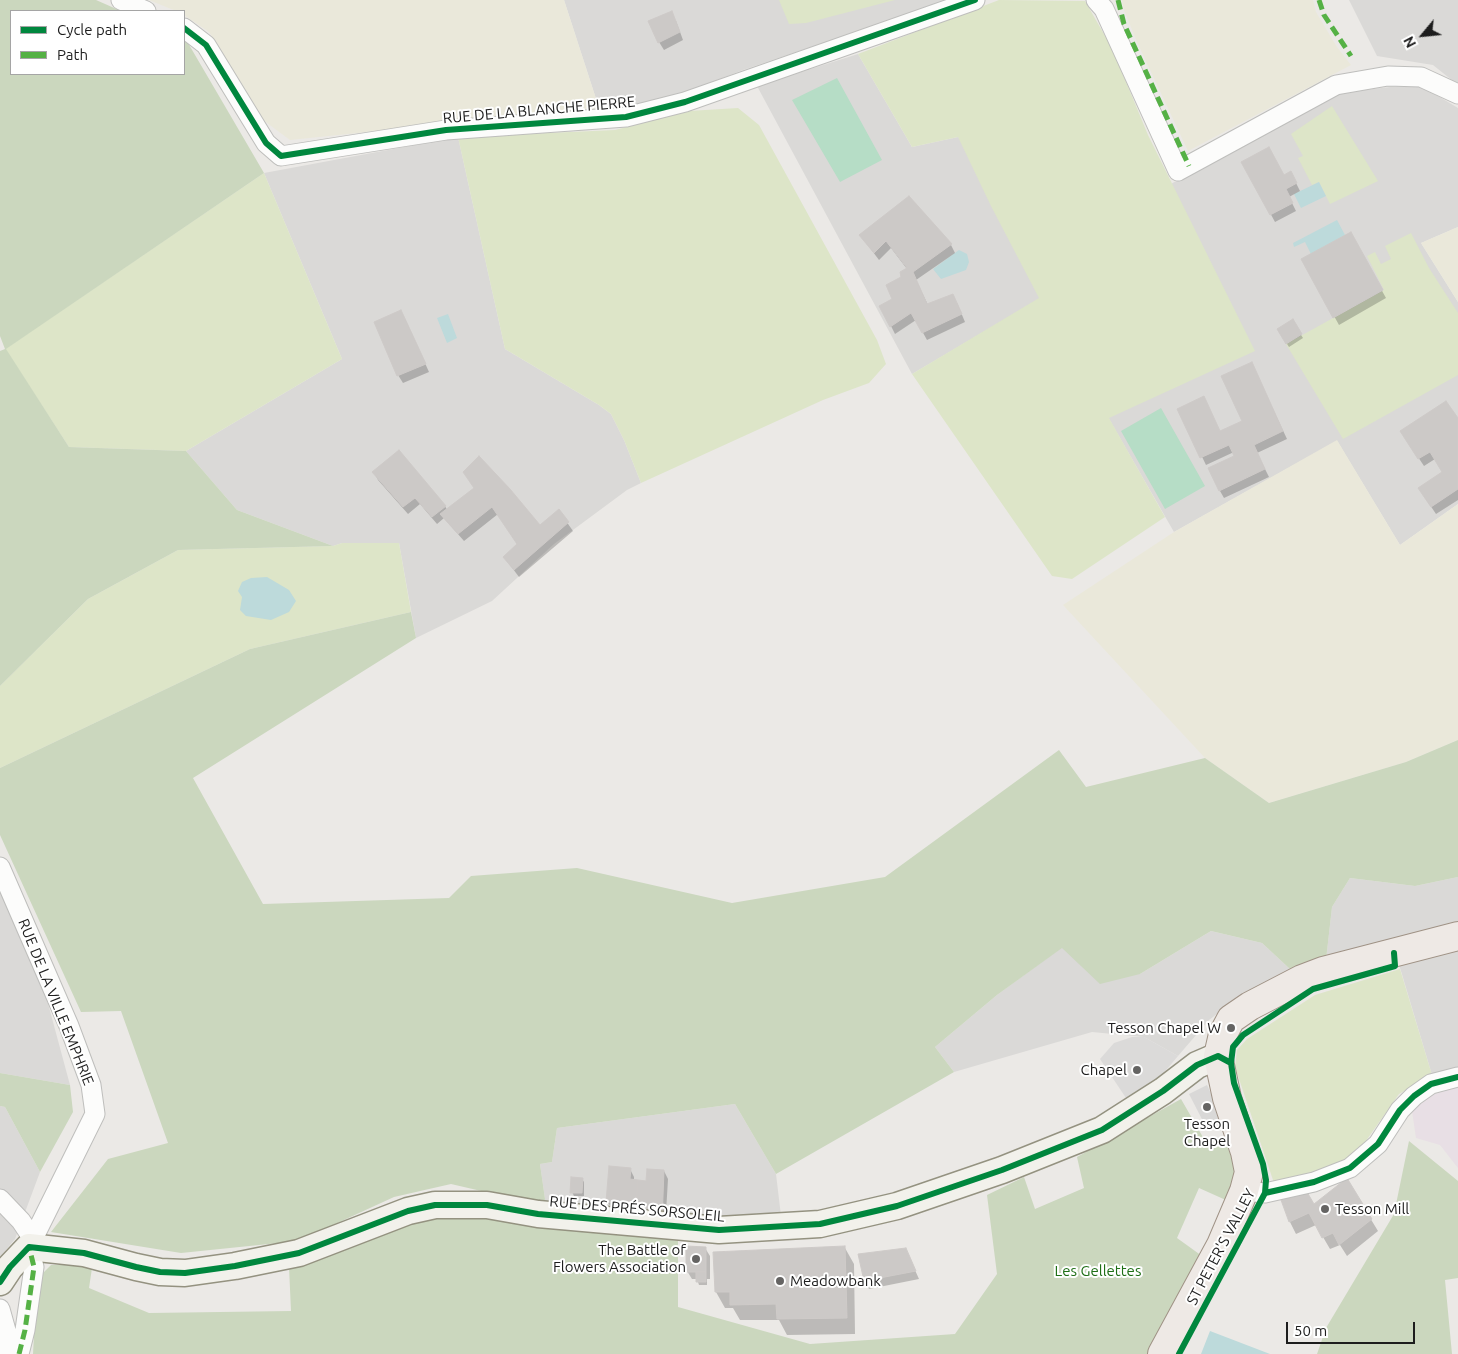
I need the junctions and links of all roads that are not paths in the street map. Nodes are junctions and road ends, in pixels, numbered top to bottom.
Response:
1 (121, 0) edge
2 (975, 0) edge
3 (1096, 0) edge
4 (144, 10) edge
5 (185, 29) edge
6 (1458, 94) edge
7 (0, 867) edge
8 (1458, 936) edge
9 (1218, 1056) junction
10 (1458, 1077) edge
11 (1244, 1191) junction
12 (0, 1199) edge
13 (31, 1243) junction
14 (0, 1282) edge
15 (0, 1309) edge
16 (3, 1354) edge
17 (18, 1354) edge
18 (1162, 1354) edge

1 - 4 street
2 - 5 street, RUE DE LA BLANCHE PIERRE
3 - 6 street
7 - 13 street, RUE DE LA VILLE EMPHRIE
8 - 9 main road
9 - 11 main road
9 - 13 main road, RUE DES PRÉS SORSOLEIL
10 - 11 street
11 - 18 main road
12 - 13 street
13 - 14 main road
13 - 17 street
15 - 16 street

